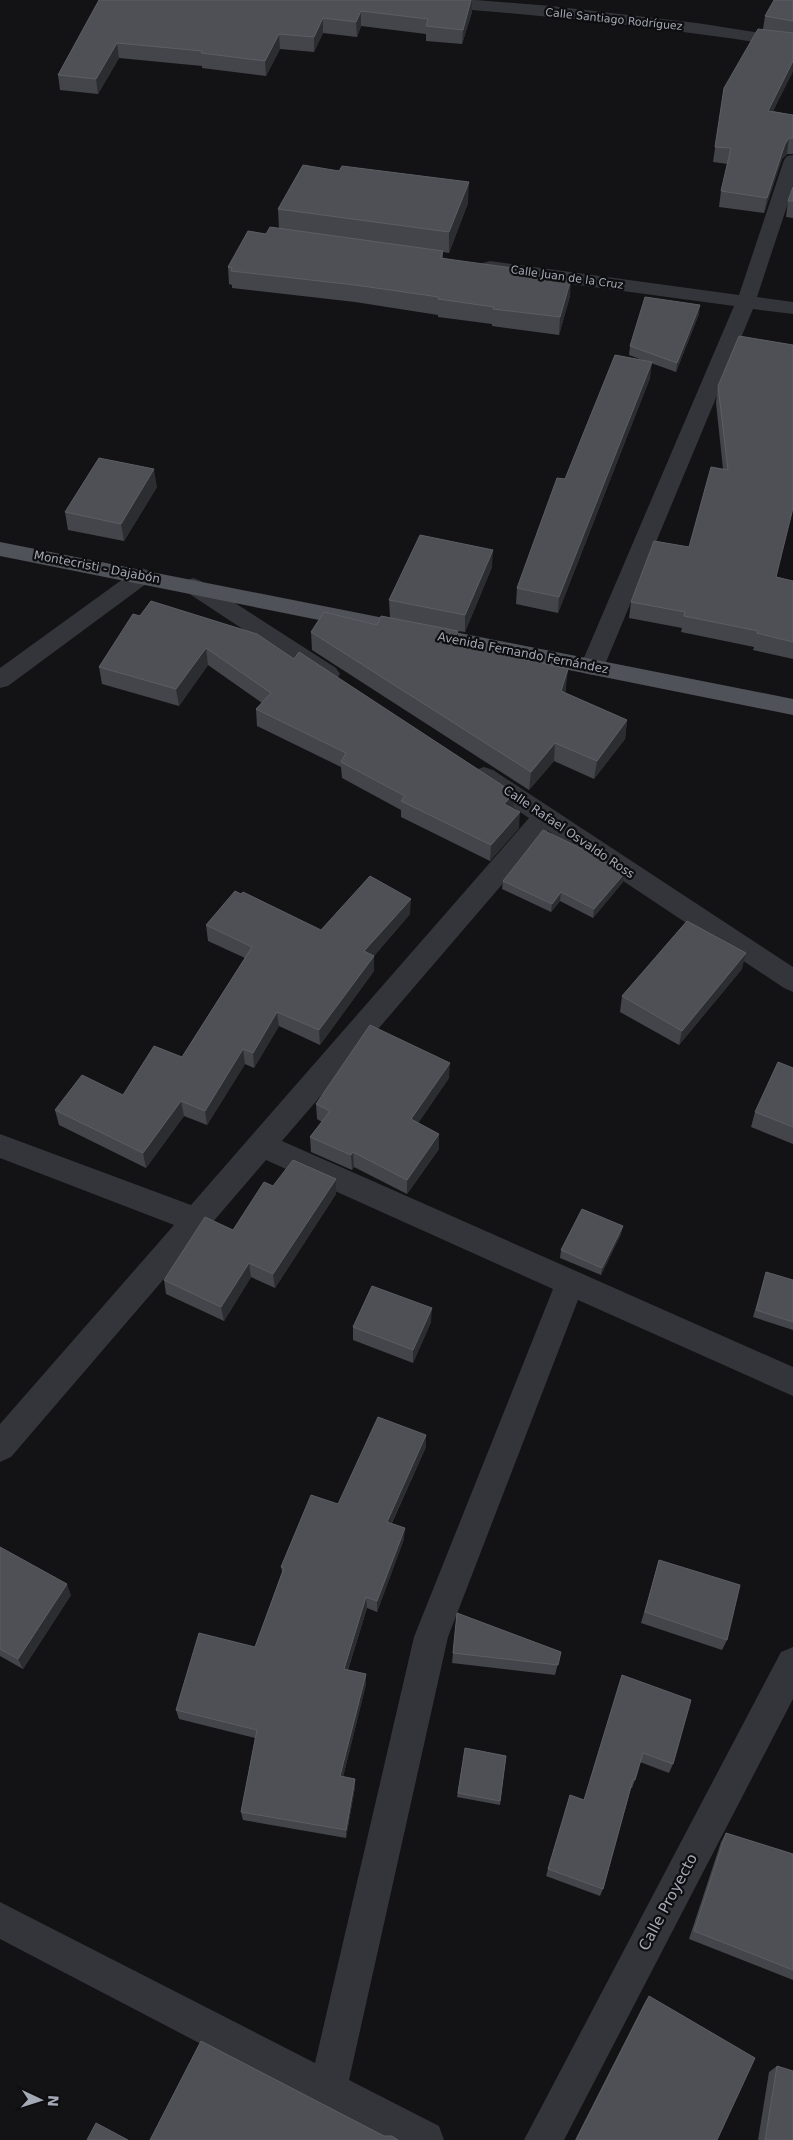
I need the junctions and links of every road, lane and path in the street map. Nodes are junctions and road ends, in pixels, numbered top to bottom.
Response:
1 (405, 0) edge
2 (793, 42) edge
3 (793, 160) edge
4 (474, 265) edge
5 (746, 302) junction
6 (793, 308) edge
7 (0, 549) edge
8 (142, 576) junction
9 (194, 586) junction
10 (592, 667) junction
11 (0, 680) edge
12 (349, 688) edge
13 (793, 707) edge
14 (464, 763) edge
15 (546, 816) junction
16 (793, 981) edge
17 (261, 1145) junction
18 (0, 1146) edge
19 (196, 1220) junction
20 (570, 1284) junction
21 (793, 1382) edge
22 (0, 1447) edge
23 (793, 1664) edge
24 (0, 1920) edge
25 (328, 2089) junction
26 (424, 2140) edge
27 (543, 2140) edge

1 - 2 street, Calle Santiago Rodríguez
3 - 5 street
4 - 5 street, Calle Juan de la Cruz
5 - 6 street, Calle Juan de la Cruz
5 - 10 street
7 - 8 main road, Montecristi - Dajabón
8 - 9 main road, Montecristi - Dajabón
8 - 11 street
9 - 10 main road, Avenida Fernando Fernández
9 - 12 street
10 - 13 main road, Avenida Fernando Fernández
14 - 15 street, Calle Rafael Osvaldo Ross
15 - 16 street, Calle Rafael Osvaldo Ross
15 - 17 street
17 - 19 street
17 - 20 street
18 - 19 street
19 - 22 street
20 - 21 street
20 - 25 street
23 - 27 street, Calle Proyecto
24 - 25 street
25 - 26 street

